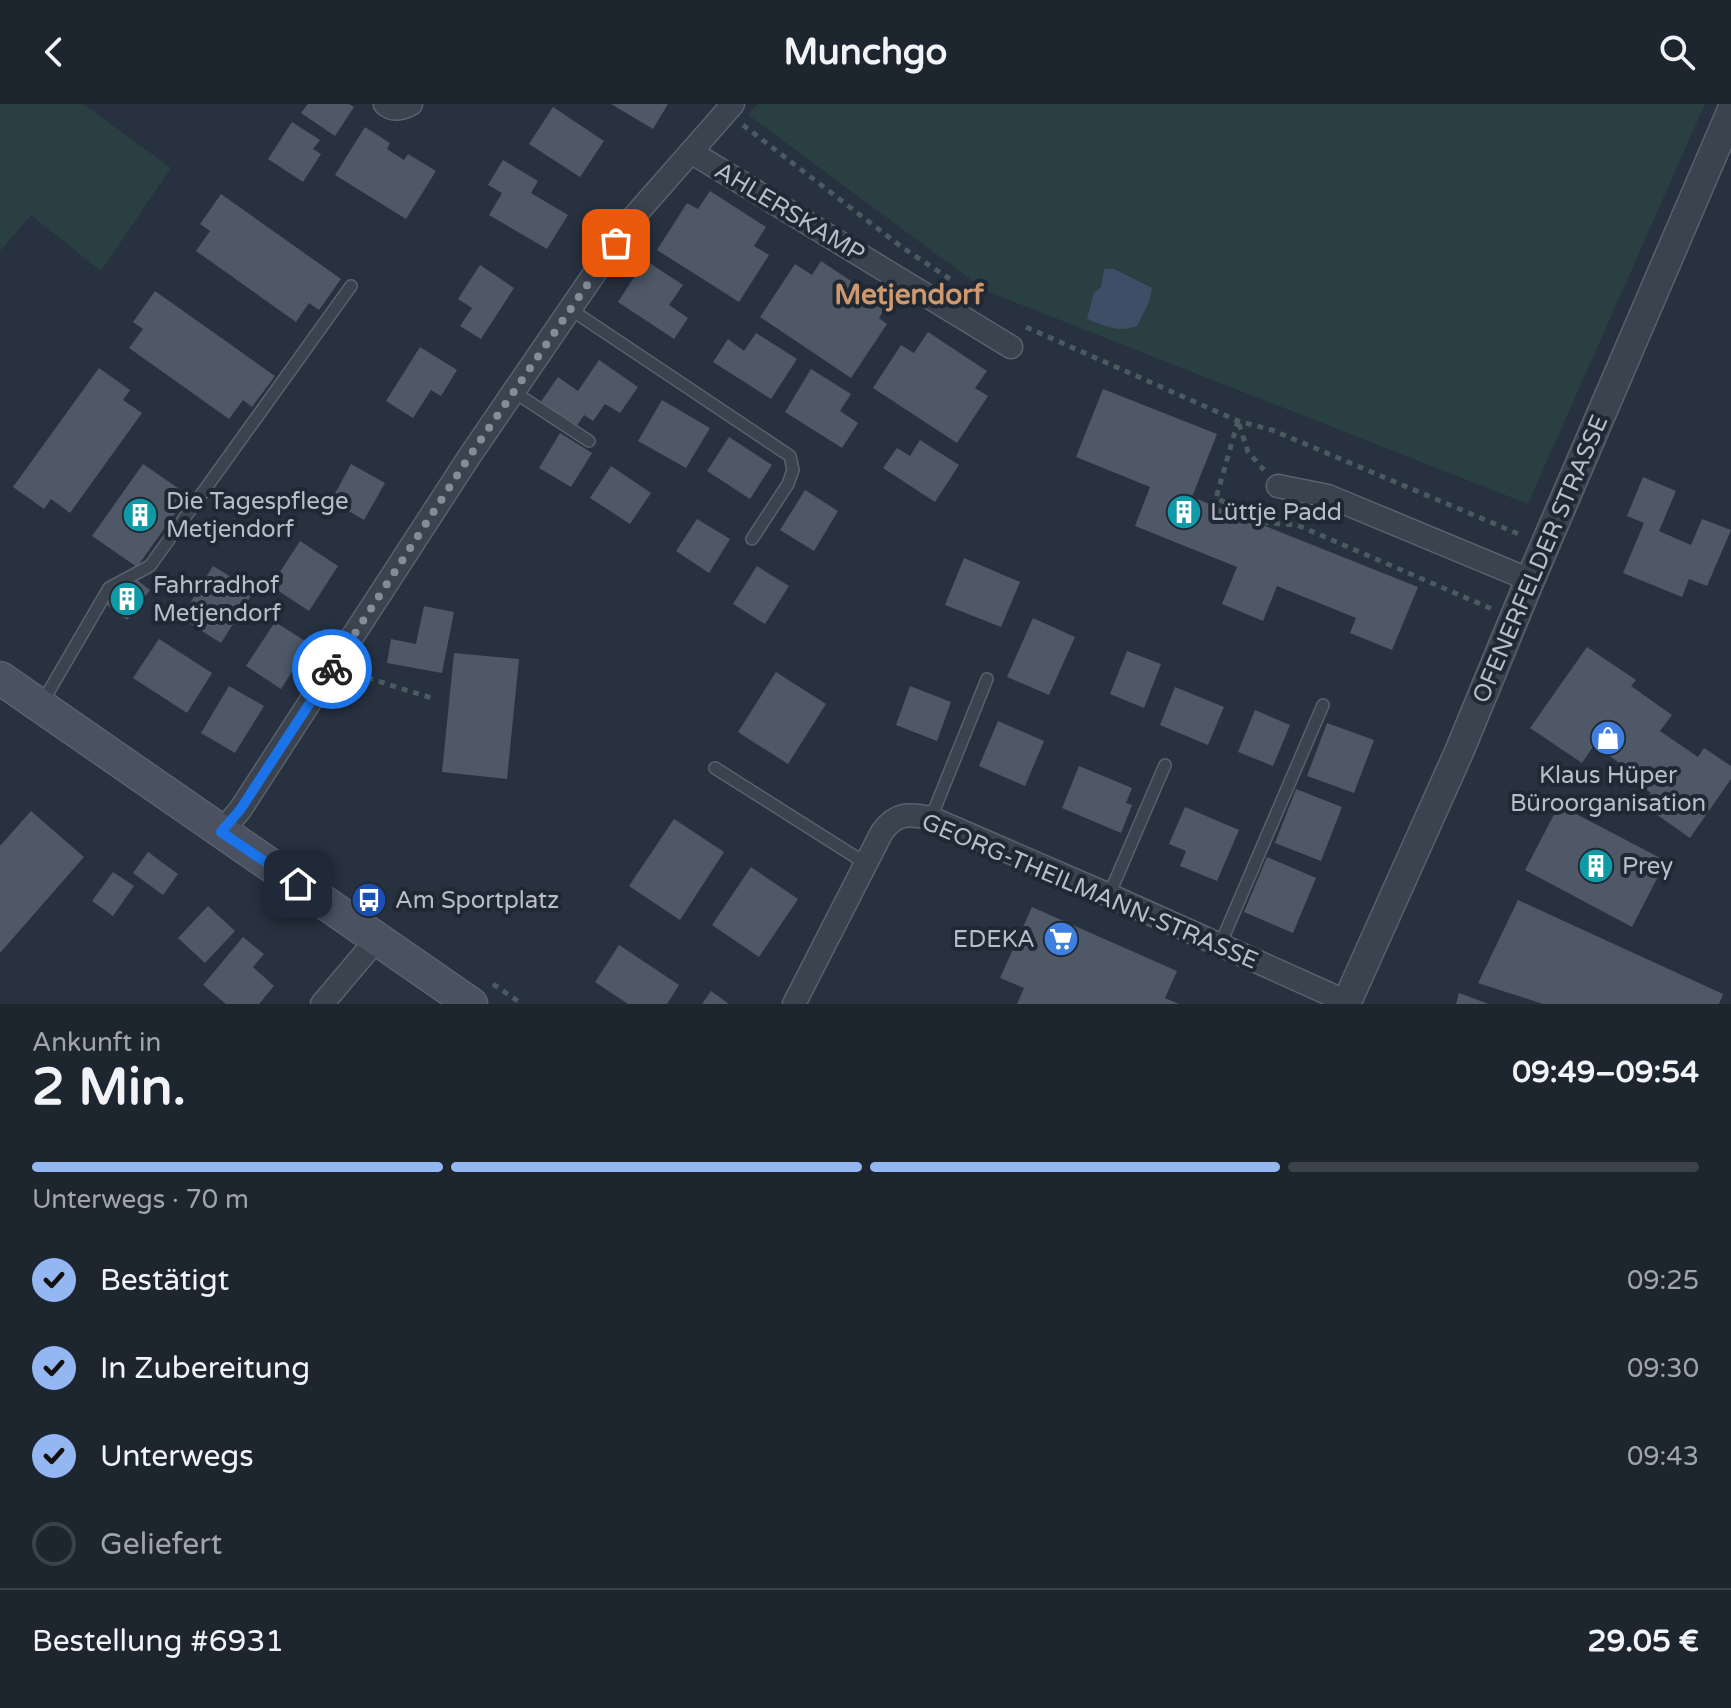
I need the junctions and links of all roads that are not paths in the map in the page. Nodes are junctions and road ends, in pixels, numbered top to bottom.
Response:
1 (385, 104) edge
2 (411, 104) edge
3 (730, 108) edge
4 (1731, 112) edge
5 (691, 152) junction
6 (351, 286) dead end
7 (570, 309) junction
8 (1011, 347) dead end
9 (514, 392) junction
10 (589, 441) dead end
11 (1278, 486) road end
12 (752, 539) dead end
13 (1530, 580) junction
14 (0, 678) edge
15 (987, 679) dead end
16 (1323, 705) dead end
17 (40, 706) junction
18 (1165, 765) dead end
19 (715, 768) dead end
20 (931, 818) junction
21 (221, 832) junction
22 (865, 863) junction
23 (1109, 895) junction
24 (377, 939) junction
25 (1220, 945) junction
26 (1346, 1003) edge
27 (322, 1004) edge
28 (471, 1004) edge
29 (794, 1004) edge

1 - 2 street
3 - 5 street
4 - 13 street, OFENERFELDER STRASSE
5 - 7 street
5 - 8 street, AHLERSKAMP
6 - 17 lane
7 - 9 street
7 - 12 lane
9 - 10 lane
9 - 21 street
11 - 13 street
13 - 26 street, OFENERFELDER STRASSE
14 - 17 main road
15 - 20 lane
16 - 25 lane
17 - 21 main road
18 - 23 lane
19 - 22 lane
20 - 22 street, GEORG-THEILMANN-STRASSE
20 - 23 street, GEORG-THEILMANN-STRASSE
21 - 24 main road
22 - 29 street, GEORG-THEILMANN-STRASSE
23 - 25 street, GEORG-THEILMANN-STRASSE
24 - 27 street
24 - 28 main road
25 - 26 street, GEORG-THEILMANN-STRASSE

